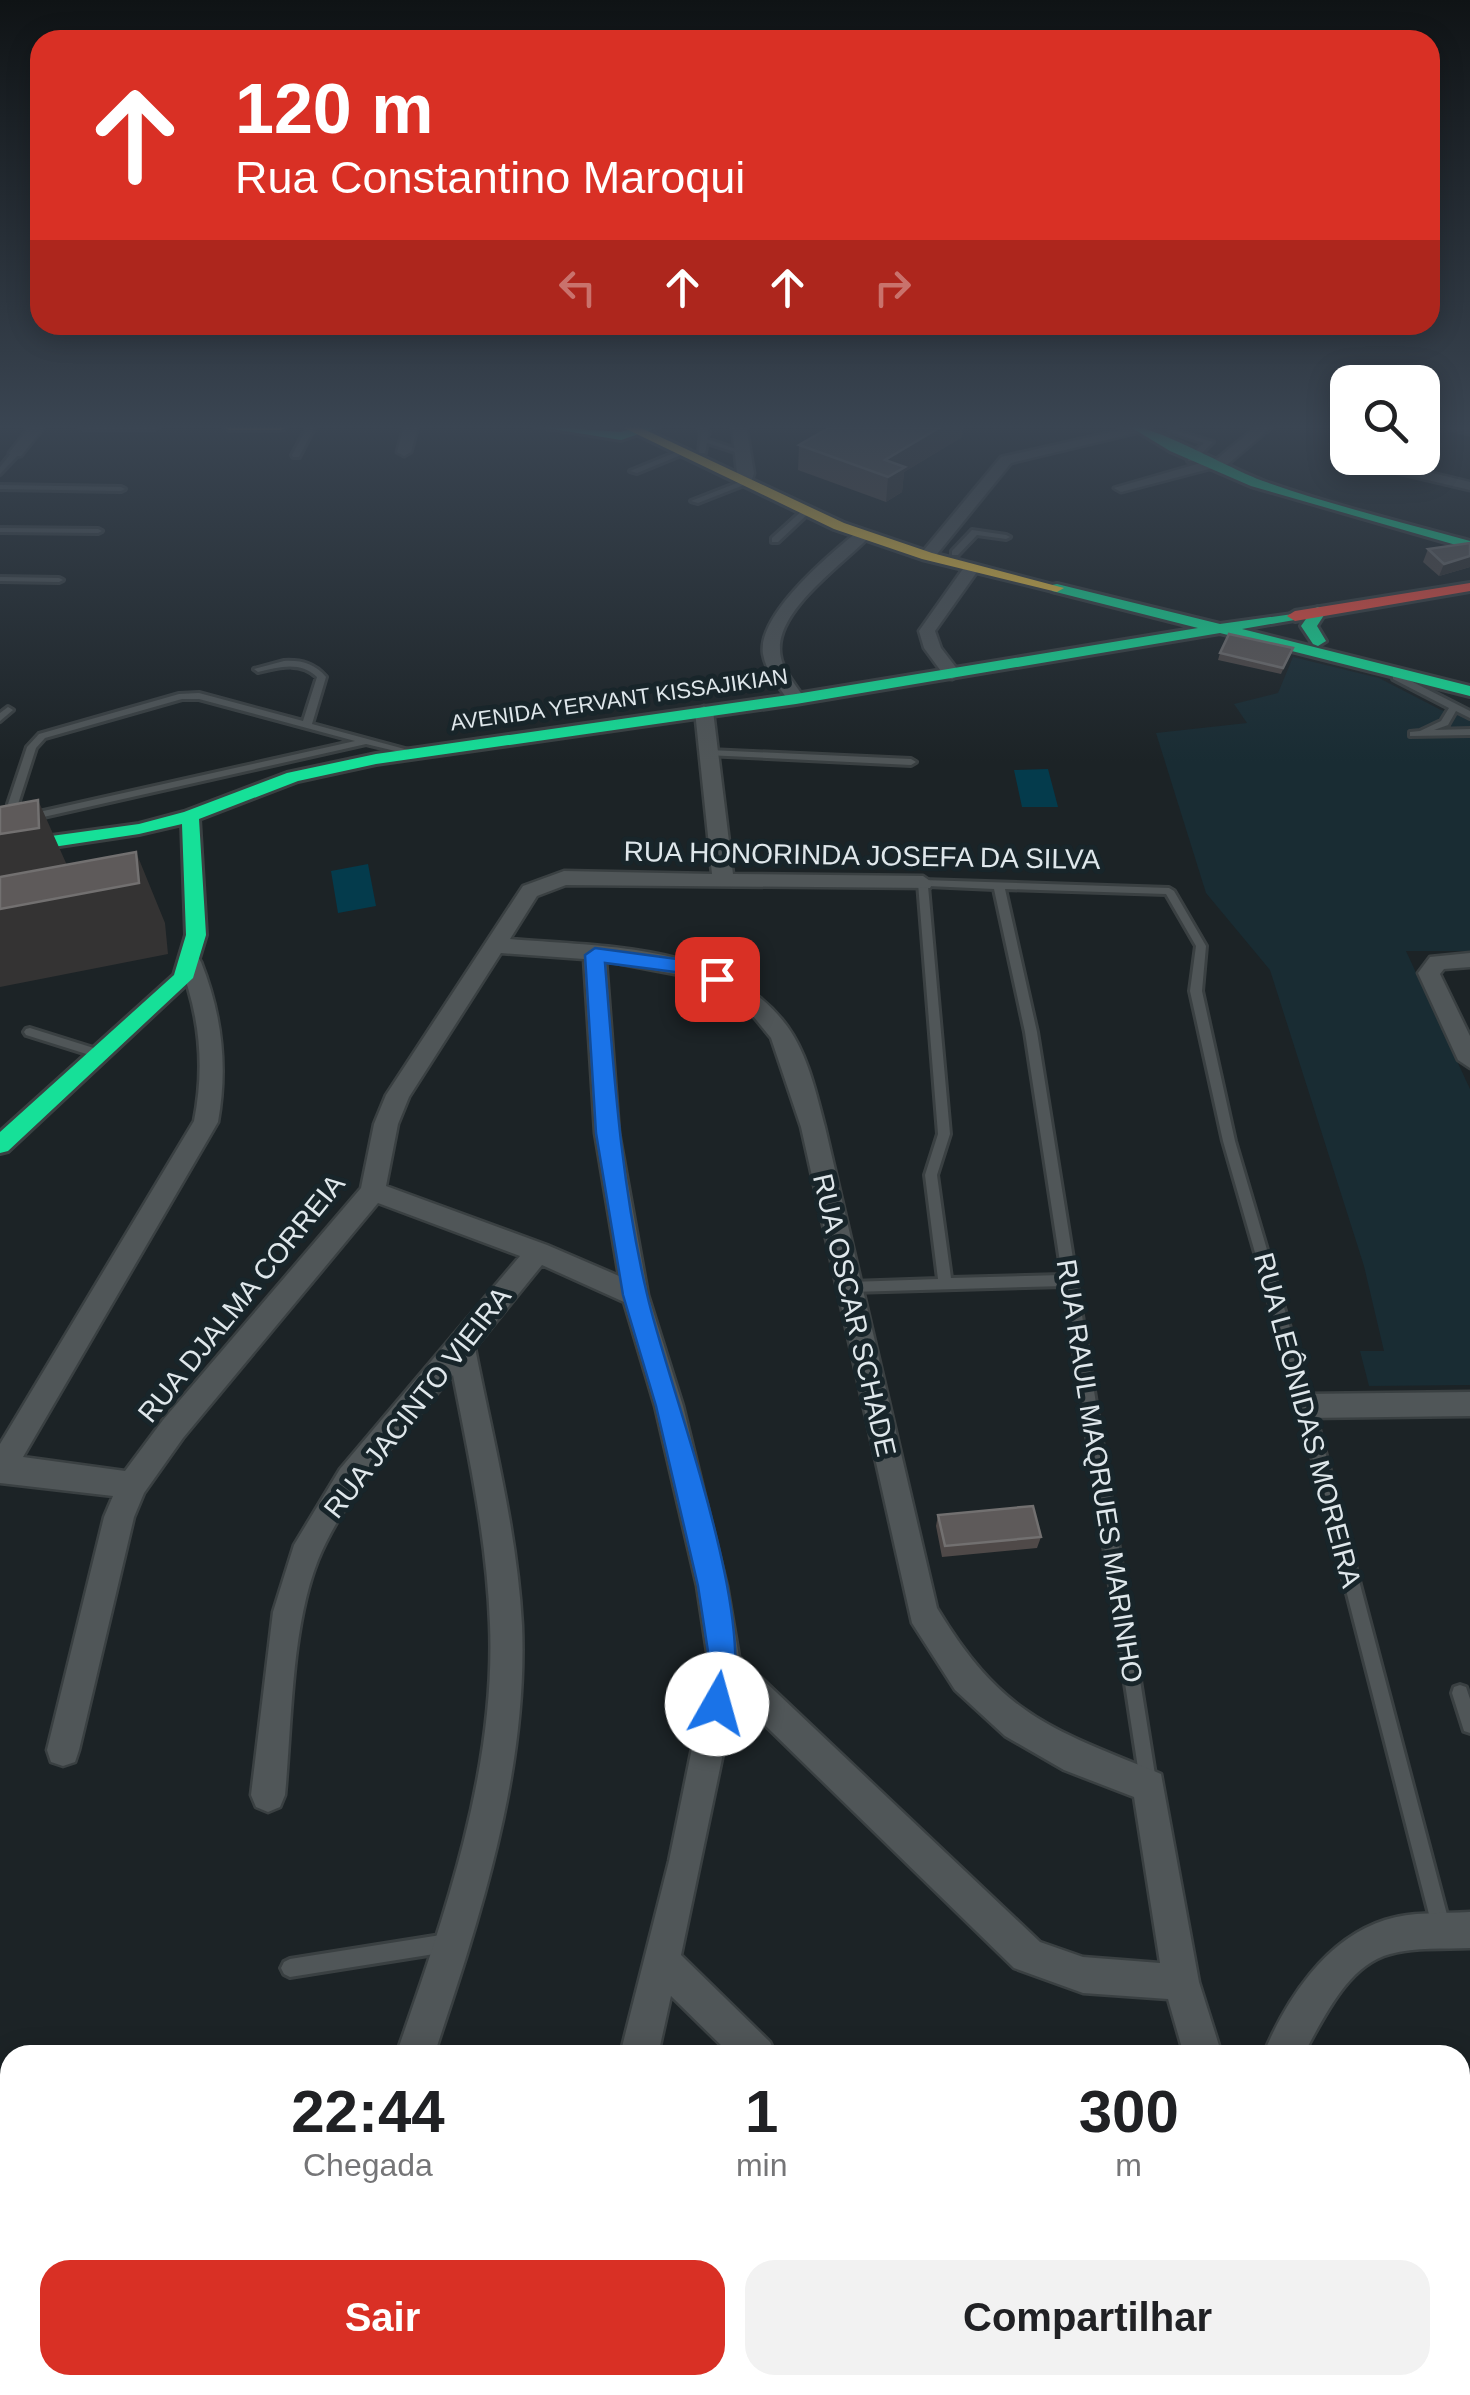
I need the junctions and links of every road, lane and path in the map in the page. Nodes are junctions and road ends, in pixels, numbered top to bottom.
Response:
1 (777, 538) edge
2 (860, 538) edge
3 (873, 538) edge
4 (896, 538) edge
5 (959, 538) edge
6 (968, 538) edge
7 (1443, 538) edge
8 (775, 540) dead end
9 (1470, 545) edge
10 (946, 557) junction
11 (0, 579) edge
12 (59, 580) dead end
13 (1470, 586) edge
14 (1318, 612) junction
15 (1251, 625) junction
16 (1220, 630) junction
17 (1318, 641) junction
18 (258, 669) dead end
19 (1386, 670) junction
20 (952, 674) junction
21 (1470, 678) edge
22 (1470, 691) edge
23 (796, 699) junction
24 (1453, 709) junction
25 (704, 712) junction
26 (1470, 715) edge
27 (307, 724) junction
28 (1470, 732) edge
29 (368, 741) junction
30 (709, 753) junction
31 (411, 754) junction
32 (910, 762) dead end
33 (190, 816) junction
34 (0, 849) edge
35 (564, 878) joint
36 (723, 880) junction
37 (923, 883) junction
38 (999, 886) junction
39 (1160, 888) joint
40 (496, 946) junction
41 (595, 955) junction
42 (1470, 960) edge
43 (190, 962) junction
44 (30, 1032) dead end
45 (98, 1054) junction
46 (1470, 1060) edge
47 (0, 1145) edge
48 (373, 1192) junction
49 (538, 1252) junction
50 (1071, 1280) junction
51 (945, 1284) junction
52 (851, 1287) junction
53 (635, 1295) junction
54 (460, 1342) junction
55 (1470, 1404) edge
56 (1306, 1406) junction
57 (0, 1468) edge
58 (132, 1485) junction
59 (725, 1665) junction
60 (1460, 1694) dead end
61 (1470, 1726) edge
62 (63, 1750) dead end
63 (1149, 1786) junction
64 (268, 1795) dead end
65 (1461, 1938) edge
66 (455, 1942) junction
67 (663, 1963) junction
68 (290, 1968) dead end
69 (1181, 1982) junction
70 (419, 2045) edge
71 (642, 2045) edge
72 (748, 2045) edge
73 (1201, 2045) edge
74 (1288, 2045) edge

1 - 8 lane
2 - 23 street
3 - 10 main road
4 - 10 main road
5 - 10 street
6 - 10 lane
7 - 9 main road
10 - 15 main road
10 - 16 main road
10 - 20 street
11 - 12 lane
13 - 14 main road, AVENIDA YERVANT KISSAJIKIAN
14 - 15 main road, AVENIDA YERVANT KISSAJIKIAN
14 - 17 main road
15 - 16 main road, AVENIDA YERVANT KISSAJIKIAN
15 - 17 main road
16 - 19 main road
16 - 20 main road, AVENIDA YERVANT KISSAJIKIAN
17 - 21 main road
18 - 27 lane
19 - 22 main road
19 - 24 lane
20 - 23 main road, AVENIDA YERVANT KISSAJIKIAN
23 - 25 main road, AVENIDA YERVANT KISSAJIKIAN
24 - 26 lane
24 - 28 lane
25 - 30 street
25 - 31 main road, AVENIDA YERVANT KISSAJIKIAN
27 - 29 lane
27 - 29 lane
29 - 31 lane
30 - 32 lane
30 - 36 street
31 - 33 main road, AVENIDA YERVANT KISSAJIKIAN
33 - 34 main road, AVENIDA YERVANT KISSAJIKIAN
33 - 43 main road
35 - 36 street, RUA HONORINDA JOSEFA DA SILVA
35 - 40 street, RUA DJALMA CORREIA
36 - 37 street, RUA HONORINDA JOSEFA DA SILVA
37 - 38 lane, RUA HONORINDA JOSEFA DA SILVA
37 - 51 lane
38 - 39 lane, RUA HONORINDA JOSEFA DA SILVA
38 - 50 lane, RUA RAUL MAQRUES MARINHO
39 - 56 lane, RUA LEÔNIDAS MOREIRA
40 - 41 street, RUA OSCAR SCHADE
40 - 48 street, RUA DJALMA CORREIA
41 - 52 street, RUA OSCAR SCHADE
41 - 53 street
42 - 46 street
43 - 45 main road
43 - 57 street
44 - 45 lane
45 - 47 main road
48 - 49 street
48 - 58 street, RUA DJALMA CORREIA
49 - 53 street
49 - 54 street, RUA JACINTO VIEIRA
50 - 51 lane
50 - 63 lane, RUA RAUL MAQRUES MARINHO
51 - 52 lane
52 - 63 street, RUA OSCAR SCHADE
53 - 59 street
54 - 64 street, RUA JACINTO VIEIRA
54 - 66 street
55 - 56 street
56 - 65 lane, RUA LEÔNIDAS MOREIRA
57 - 58 street
58 - 62 street, RUA DJALMA CORREIA
59 - 67 street
59 - 69 street
60 - 61 lane
63 - 69 street, RUA RAUL MAQRUES MARINHO
65 - 74 street
66 - 68 lane
66 - 70 street
67 - 71 street
67 - 72 street
69 - 73 street, RUA RAUL MAQRUES MARINHO

